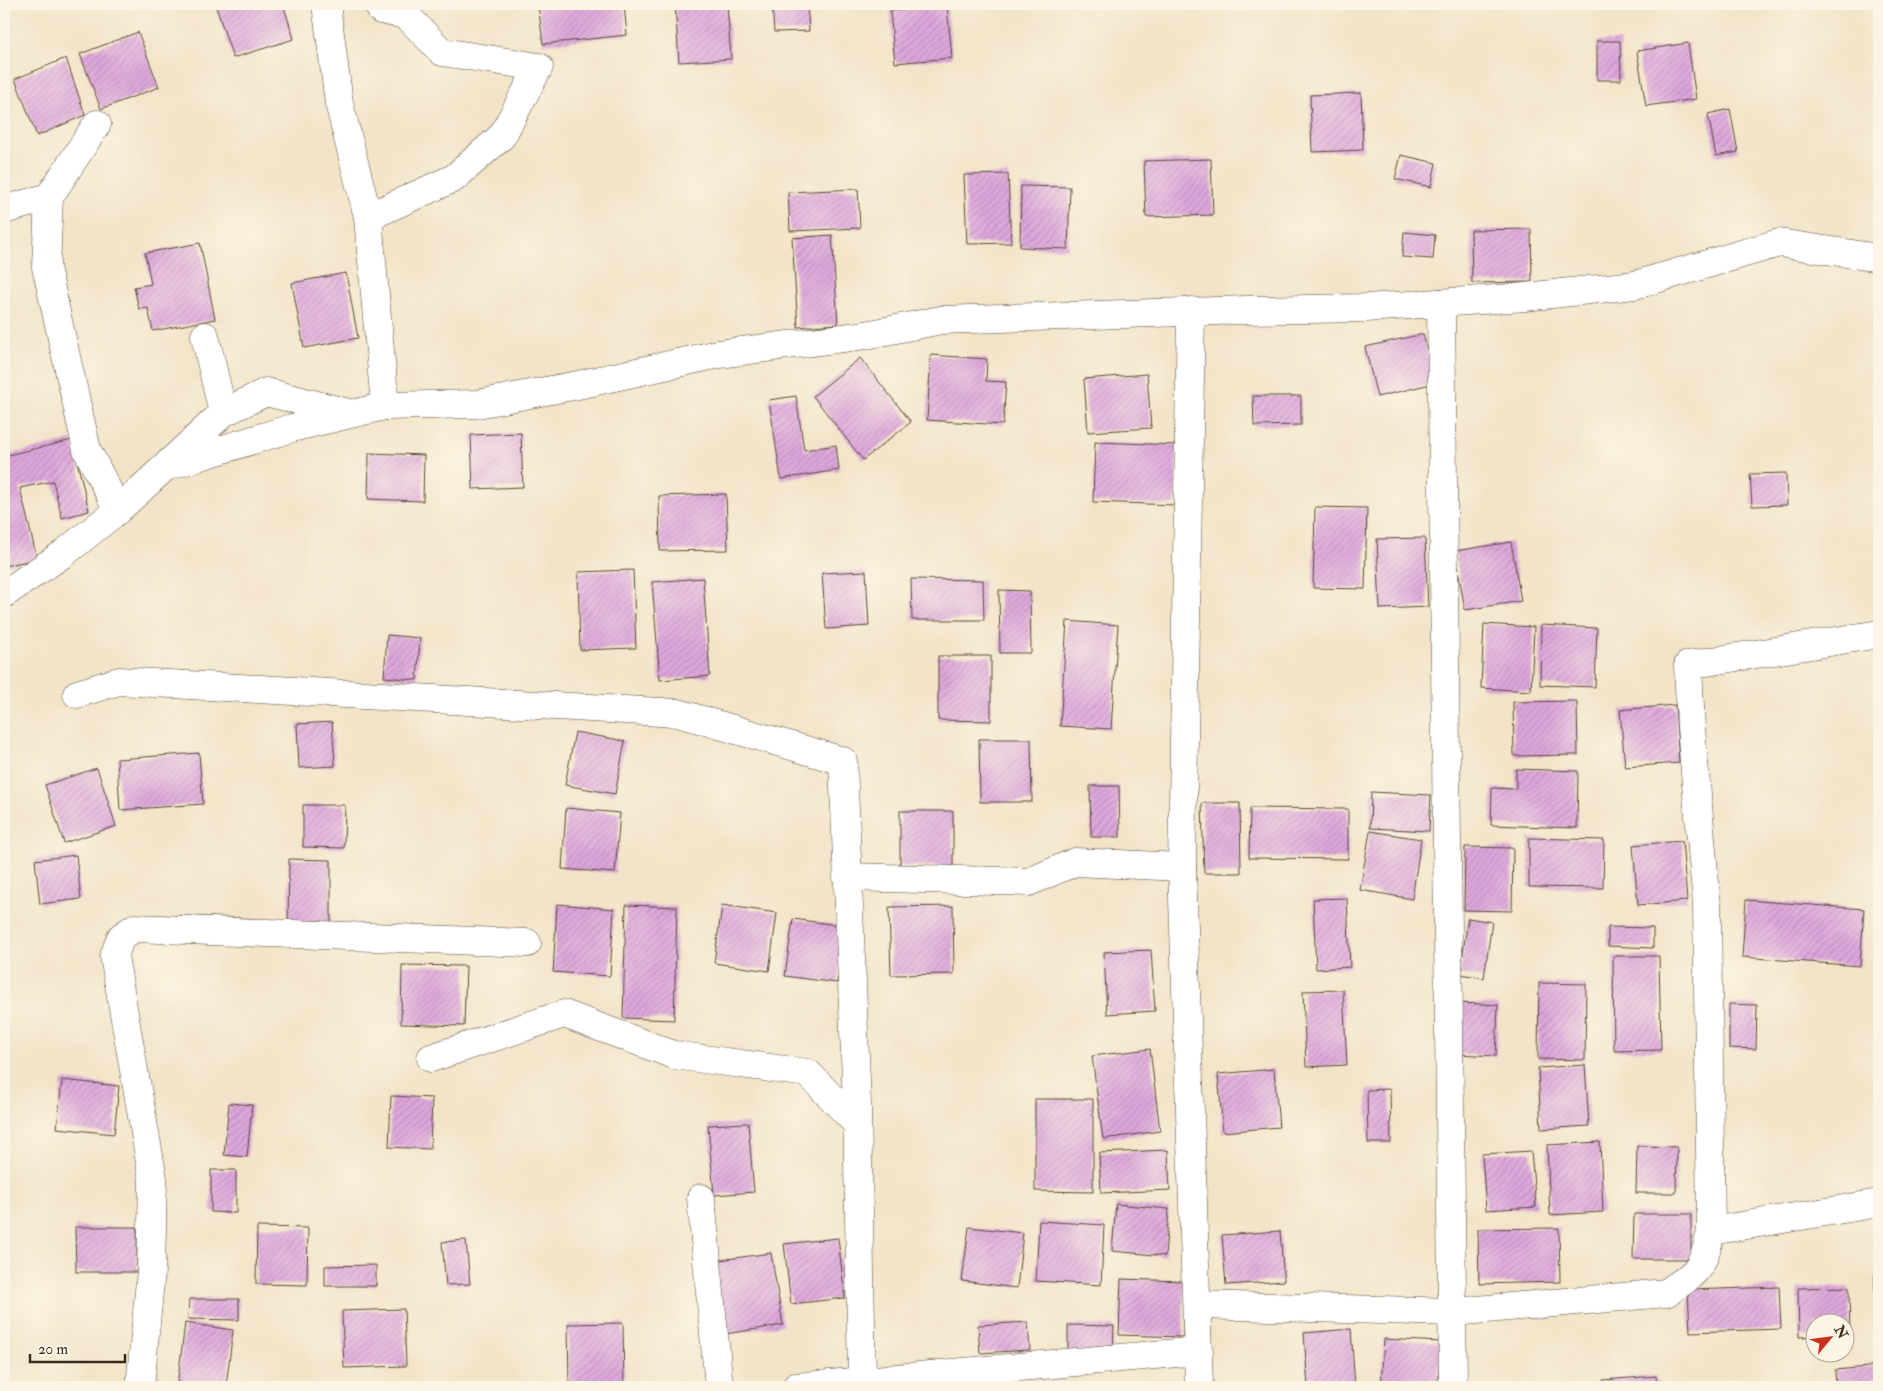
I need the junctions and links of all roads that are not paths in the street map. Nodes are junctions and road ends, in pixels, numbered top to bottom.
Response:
1 (326, 4) edge
2 (378, 4) edge
3 (97, 124) dead end
4 (48, 197) junction
5 (4, 210) edge
6 (368, 218) junction
7 (1879, 258) edge
8 (1441, 302) junction
9 (1190, 312) junction
10 (205, 336) dead end
11 (385, 406) junction
12 (352, 413) junction
13 (223, 414) junction
14 (165, 467) junction
15 (118, 510) junction
16 (4, 594) edge
17 (1879, 634) edge
18 (77, 694) dead end
19 (1182, 867) junction
20 (847, 877) junction
21 (527, 943) dead end
22 (431, 1058) dead end
23 (857, 1124) junction
24 (701, 1198) dead end
25 (1879, 1203) edge
26 (1711, 1231) junction
27 (1198, 1306) junction
28 (1454, 1312) junction
29 (1199, 1351) junction
30 (862, 1381) junction
31 (140, 1387) edge
32 (719, 1387) edge
33 (796, 1387) edge
34 (1199, 1387) edge
35 (1454, 1387) edge

1 - 6 street
2 - 6 street
3 - 4 street
4 - 5 street
4 - 15 street
6 - 11 street
7 - 8 street
8 - 9 street
8 - 28 street
9 - 11 street
9 - 19 street
10 - 13 street
11 - 12 street
12 - 13 street
12 - 14 street
13 - 14 street
14 - 15 street
15 - 16 street
17 - 26 street
18 - 20 street
19 - 20 street
19 - 27 street
20 - 23 street
21 - 31 street
22 - 23 street
23 - 30 street
24 - 32 street
25 - 26 street
26 - 28 street
27 - 28 street
27 - 29 street
28 - 35 street
29 - 30 street
29 - 34 street
30 - 33 street

